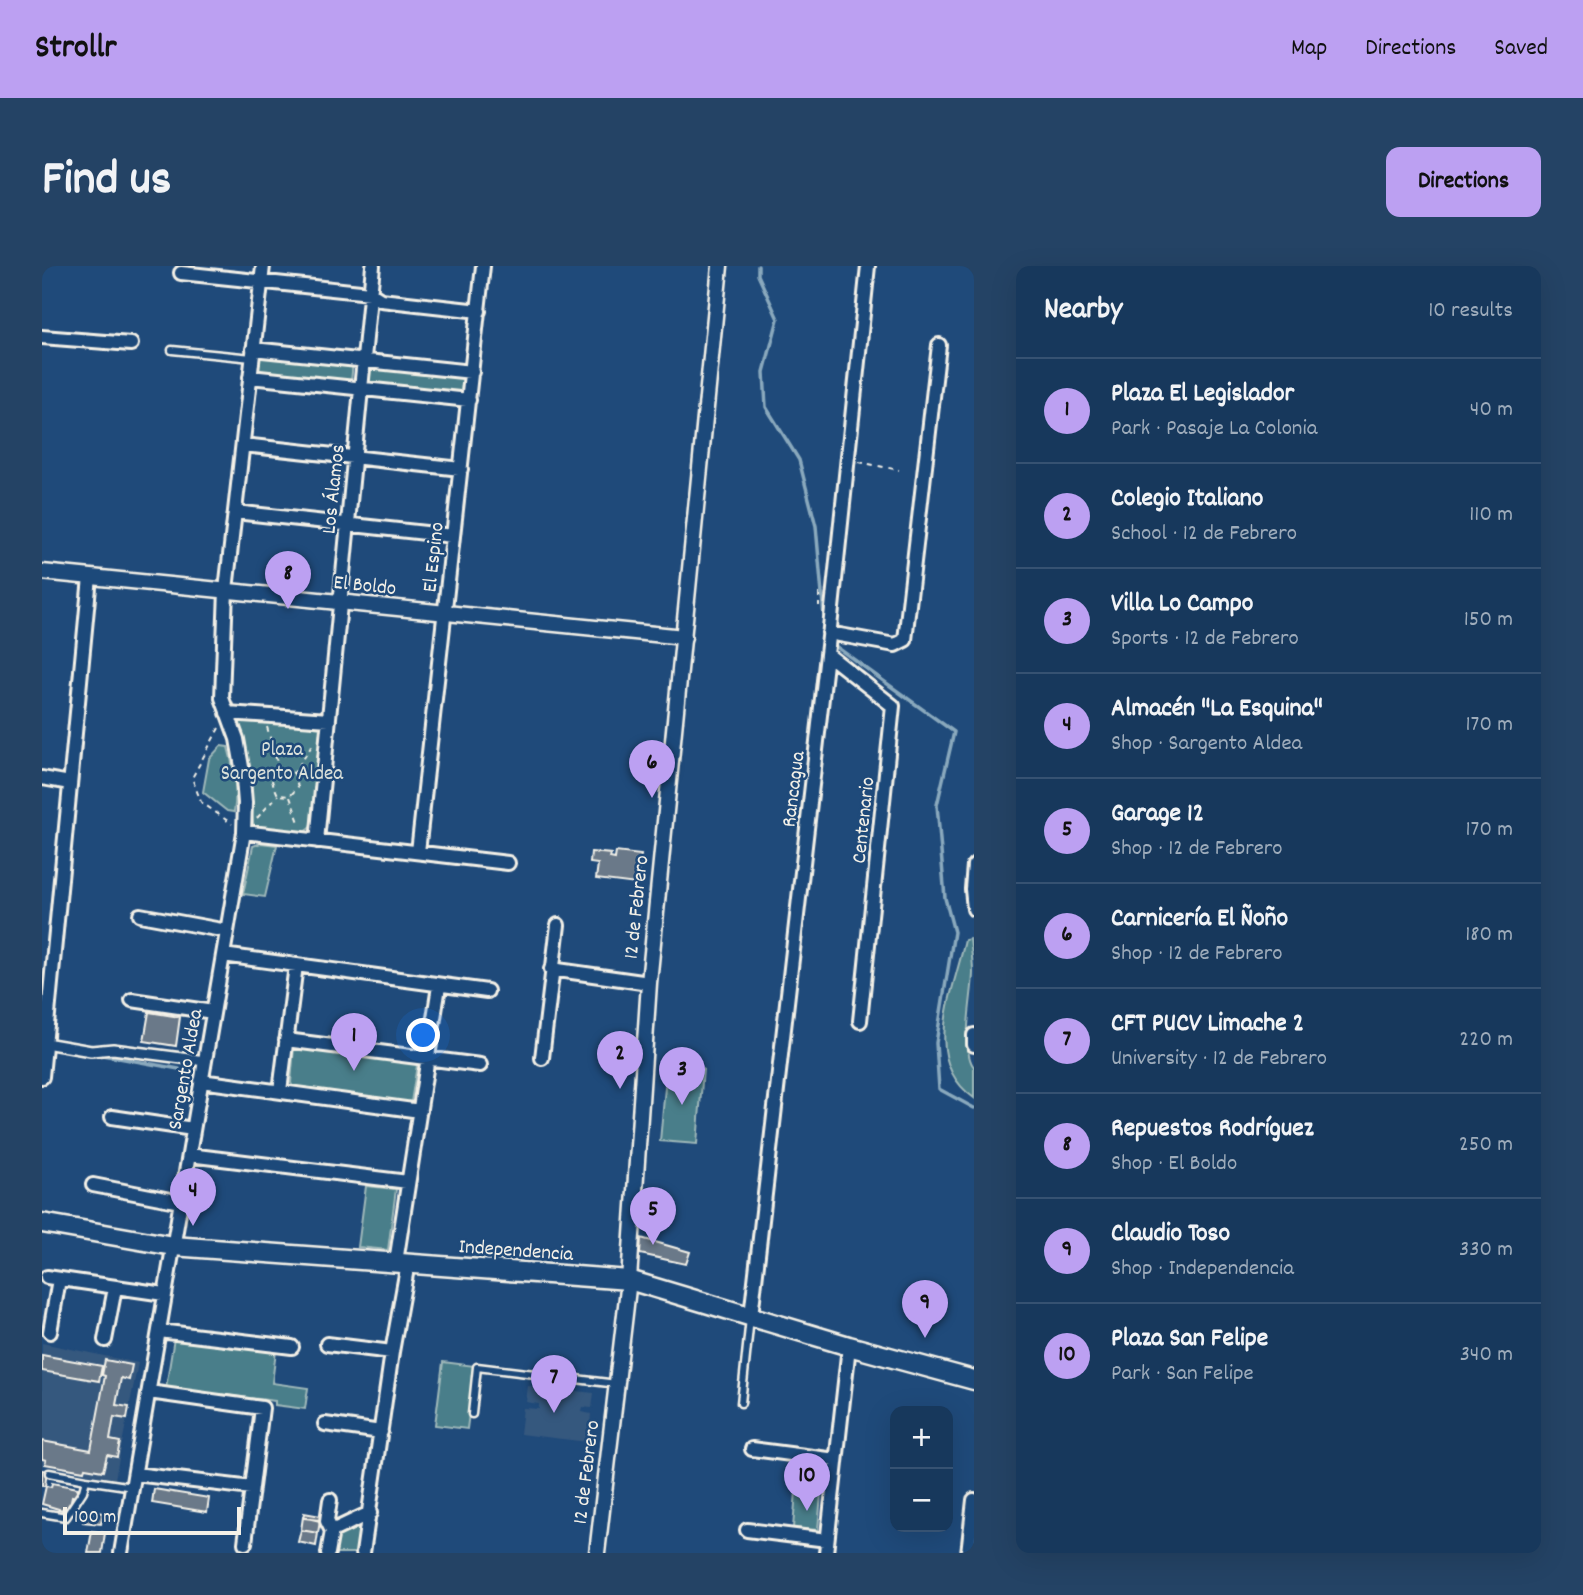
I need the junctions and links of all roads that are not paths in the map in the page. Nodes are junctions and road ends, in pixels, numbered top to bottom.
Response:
1 (263, 266) edge
2 (373, 266) edge
3 (483, 266) edge
4 (720, 266) edge
5 (868, 266) edge
6 (181, 273) dead end
7 (261, 282) junction
8 (370, 293) junction
9 (479, 311) junction
10 (42, 337) edge
11 (131, 344) dead end
12 (939, 345) dead end
13 (172, 350) dead end
14 (253, 353) junction
15 (364, 361) junction
16 (472, 372) junction
17 (250, 377) junction
18 (361, 389) junction
19 (469, 400) junction
20 (243, 445) junction
21 (354, 457) junction
22 (461, 469) junction
23 (235, 512) junction
24 (348, 524) junction
25 (453, 536) junction
26 (42, 572) edge
27 (90, 577) junction
28 (226, 590) junction
29 (340, 602) junction
30 (445, 613) junction
31 (684, 637) junction
32 (828, 642) junction
33 (227, 713) junction
34 (329, 720) junction
35 (42, 778) edge
36 (70, 783) junction
37 (244, 832) junction
38 (311, 840) junction
39 (418, 852) junction
40 (508, 863) dead end
41 (974, 865) edge
42 (974, 909) edge
43 (140, 915) dead end
44 (558, 925) dead end
45 (227, 931) junction
46 (223, 955) junction
47 (296, 965) junction
48 (551, 969) junction
49 (649, 982) junction
50 (439, 986) junction
51 (487, 991) dead end
52 (132, 1000) dead end
53 (45, 1004) edge
54 (213, 1012) junction
55 (860, 1021) dead end
56 (974, 1035) edge
57 (45, 1040) junction
58 (286, 1040) junction
59 (974, 1045) edge
60 (428, 1058) junction
61 (542, 1058) dead end
62 (205, 1061) junction
63 (480, 1065) dead end
64 (42, 1077) edge
65 (201, 1082) junction
66 (280, 1091) junction
67 (420, 1111) junction
68 (112, 1117) dead end
69 (193, 1129) junction
70 (189, 1155) junction
71 (408, 1182) junction
72 (93, 1185) dead end
73 (181, 1202) junction
74 (42, 1223) edge
75 (173, 1246) junction
76 (402, 1263) junction
77 (629, 1280) junction
78 (115, 1288) junction
79 (164, 1294) junction
80 (751, 1316) junction
81 (159, 1331) junction
82 (50, 1332) dead end
83 (105, 1340) dead end
84 (327, 1345) dead end
85 (292, 1347) dead end
86 (392, 1352) junction
87 (848, 1355) junction
88 (974, 1380) edge
89 (617, 1384) junction
90 (149, 1392) junction
91 (741, 1403) dead end
92 (472, 1414) dead end
93 (326, 1424) dead end
94 (381, 1432) junction
95 (752, 1449) dead end
96 (836, 1460) junction
97 (49, 1473) dead end
98 (135, 1474) junction
99 (86, 1480) junction
100 (132, 1487) junction
101 (252, 1488) junction
102 (330, 1500) dead end
103 (974, 1500) edge
104 (42, 1513) edge
105 (370, 1513) junction
106 (747, 1530) dead end
107 (332, 1531) junction
108 (245, 1543) dead end
109 (826, 1546) edge
110 (121, 1553) edge
111 (328, 1553) edge
112 (363, 1553) edge
113 (597, 1553) edge
114 (968, 1553) edge

1 - 7 street, Sargento Aldea
2 - 8 street, Los Álamos
3 - 9 street, El Espino
4 - 31 street, 12 de Febrero
5 - 32 street, Rancagua
6 - 7 street
7 - 8 street
7 - 14 street, Sargento Aldea
8 - 9 street
8 - 15 street, Los Álamos
9 - 16 street, El Espino
10 - 11 street
12 - 32 street
13 - 14 lane
14 - 15 street
14 - 17 street, Sargento Aldea
15 - 16 street
15 - 18 street, Los Álamos
16 - 19 street, El Espino
17 - 18 street
17 - 20 street, Sargento Aldea
18 - 19 street
18 - 21 street, Los Álamos
19 - 22 street, El Espino
20 - 21 street
20 - 23 street, Sargento Aldea
21 - 22 street
21 - 24 street, Los Álamos
22 - 25 street, El Espino
23 - 24 street
23 - 28 street, Sargento Aldea
24 - 25 street
24 - 29 street, Los Álamos
25 - 30 street, El Espino
26 - 27 street, El Boldo
27 - 28 street, El Boldo
27 - 36 street
28 - 29 street, El Boldo
28 - 33 street, Sargento Aldea
29 - 30 street, El Boldo
29 - 34 street, Los Álamos
30 - 31 street, El Boldo
30 - 39 street, El Espino
31 - 49 street, 12 de Febrero
32 - 55 street, Centenario
32 - 80 street, Rancagua
33 - 34 street
33 - 37 street, Sargento Aldea
34 - 38 street, Los Álamos
35 - 36 street
36 - 53 street
37 - 38 street
37 - 45 street, Sargento Aldea
38 - 39 street
39 - 40 street
41 - 42 street
43 - 45 street
44 - 48 street
45 - 46 street, Sargento Aldea
46 - 47 street
46 - 54 street, Sargento Aldea
47 - 50 street
47 - 58 street
48 - 49 street
48 - 61 street
49 - 77 street, 12 de Febrero
50 - 51 street
50 - 60 street
52 - 54 street
53 - 57 street
54 - 62 street, Sargento Aldea
56 - 59 street
57 - 62 street
57 - 64 street
58 - 60 street
58 - 66 street
60 - 63 street
60 - 67 street
62 - 65 street, Sargento Aldea
65 - 66 street
65 - 69 street, Sargento Aldea
66 - 67 street
67 - 71 street
68 - 69 street
69 - 70 street, Sargento Aldea
70 - 71 street
70 - 73 street, Sargento Aldea
71 - 76 street
72 - 73 street
73 - 75 street, Sargento Aldea
74 - 75 main road, Independencia
75 - 76 main road, Independencia
75 - 79 street, Sargento Aldea
76 - 77 main road, Independencia
76 - 86 street
77 - 80 main road, Independencia
77 - 89 street, 12 de Febrero
78 - 79 street
78 - 82 street
78 - 83 street
79 - 81 street, Sargento Aldea
80 - 87 main road, Independencia
80 - 91 lane
81 - 85 street
81 - 90 street, Sargento Aldea
84 - 86 street
86 - 94 street
87 - 88 main road, Independencia
87 - 96 street
89 - 92 lane
89 - 113 street, 12 de Febrero
90 - 98 street, Sargento Aldea
90 - 101 street
93 - 94 street
94 - 105 street
95 - 96 street
96 - 109 street
97 - 99 lane
98 - 100 street, Sargento Aldea
98 - 101 street
99 - 100 lane
99 - 104 lane
100 - 110 street, Sargento Aldea
101 - 108 street
102 - 107 street
103 - 114 street
105 - 107 street
105 - 112 street
106 - 109 street
107 - 111 street

